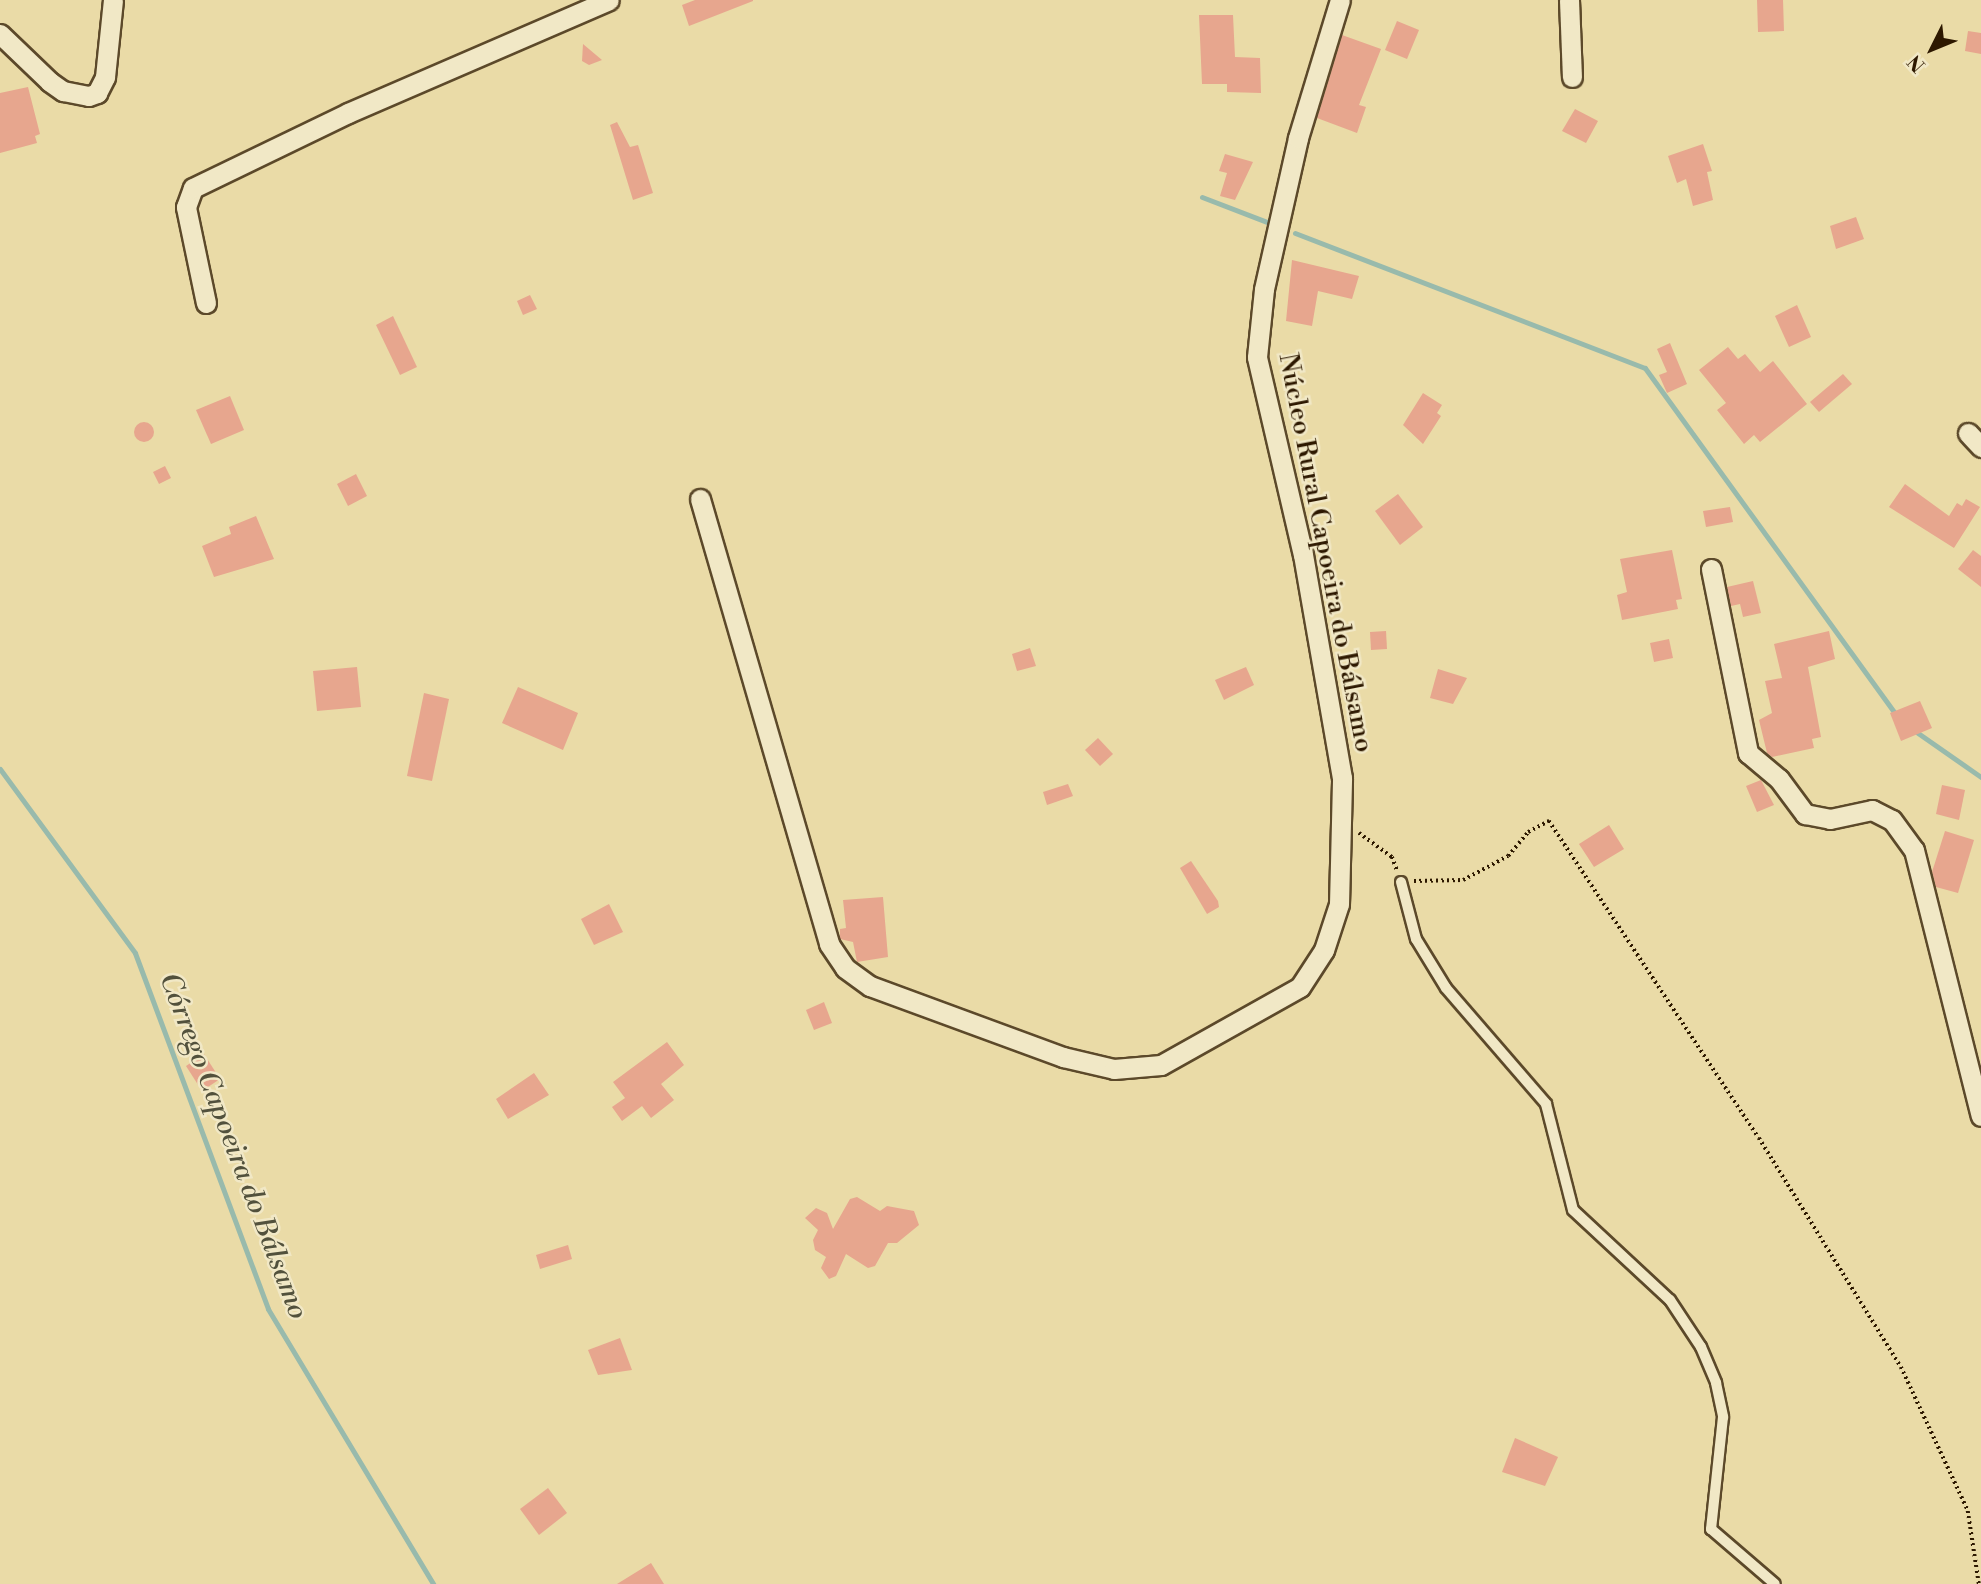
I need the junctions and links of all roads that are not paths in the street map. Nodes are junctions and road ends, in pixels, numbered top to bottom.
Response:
1 (113, 0) edge
2 (609, 0) edge
3 (1340, 0) edge
4 (1569, 0) edge
5 (0, 34) edge
6 (1572, 77) dead end
7 (206, 303) dead end
8 (700, 499) dead end
9 (1711, 569) dead end
10 (1401, 881) road end
11 (1981, 1116) edge
12 (1775, 1584) edge

1 - 5 street
2 - 7 street
3 - 8 street, Núcleo Rural Capoeira do Bálsamo
4 - 6 street
9 - 11 street
10 - 12 lane

